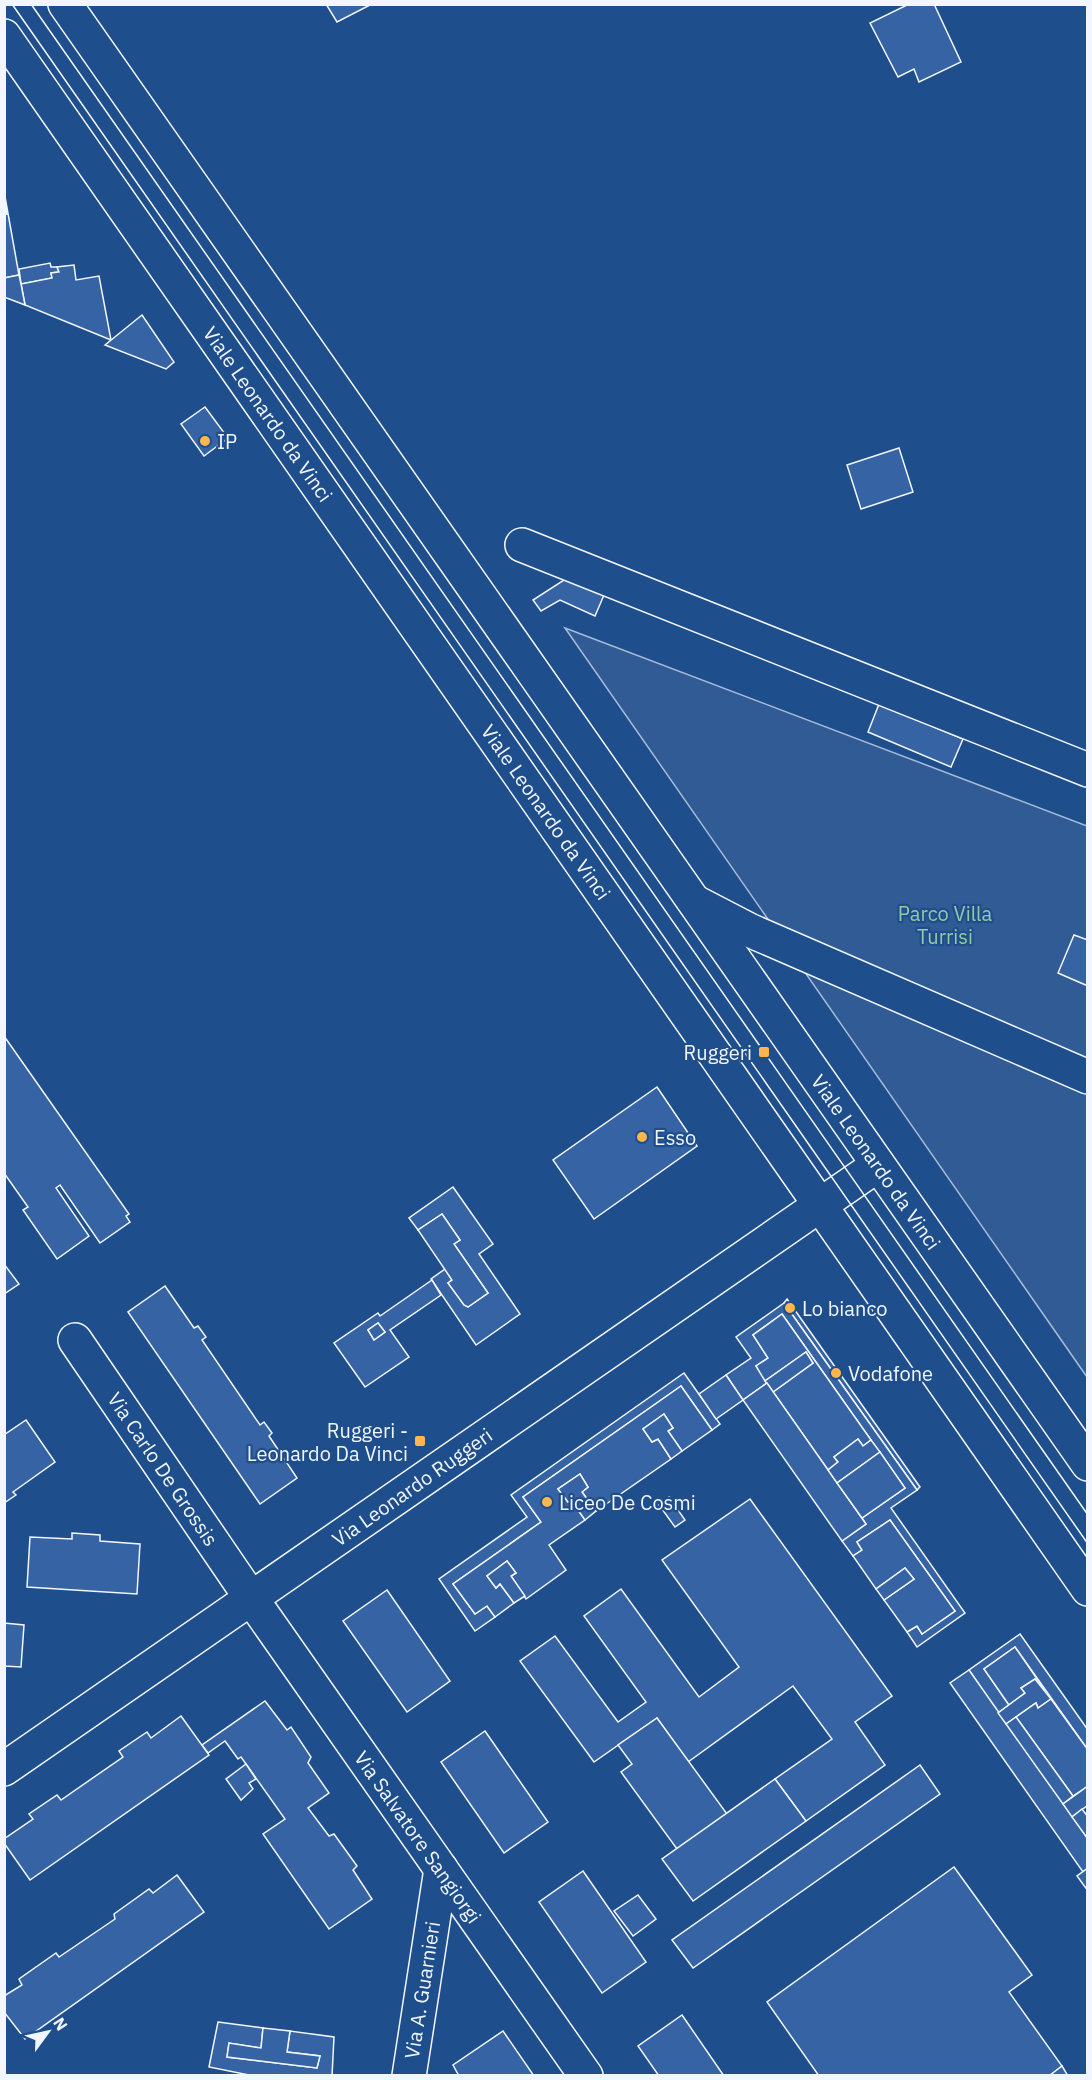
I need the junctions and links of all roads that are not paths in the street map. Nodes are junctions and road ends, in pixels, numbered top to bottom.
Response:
1 (65, 4) edge
2 (4, 36) edge
3 (522, 545) dead end
4 (1088, 770) edge
5 (692, 900) junction
6 (1088, 1077) edge
7 (878, 1165) junction
8 (820, 1204) junction
9 (75, 1340) dead end
10 (1088, 1464) edge
11 (1088, 1589) edge
12 (251, 1598) junction
13 (4, 1769) edge
14 (441, 1869) junction
15 (409, 2076) edge
16 (586, 2076) edge

1 - 5 street, Viale Leonardo da Vinci
2 - 8 street, Viale Leonardo da Vinci
3 - 4 street
5 - 6 street
5 - 7 street, Viale Leonardo da Vinci
7 - 8 street, Via Leonardo Ruggeri
7 - 10 street, Viale Leonardo da Vinci
8 - 11 street, Viale Leonardo da Vinci
8 - 12 street, Via Leonardo Ruggeri
9 - 12 street, Via Carlo De Grossis
12 - 13 street, Via Leonardo Ruggeri
12 - 14 street, Via Salvatore Sangiorgi
14 - 15 street, Via A. Guarnieri
14 - 16 street, Via Salvatore Sangiorgi

